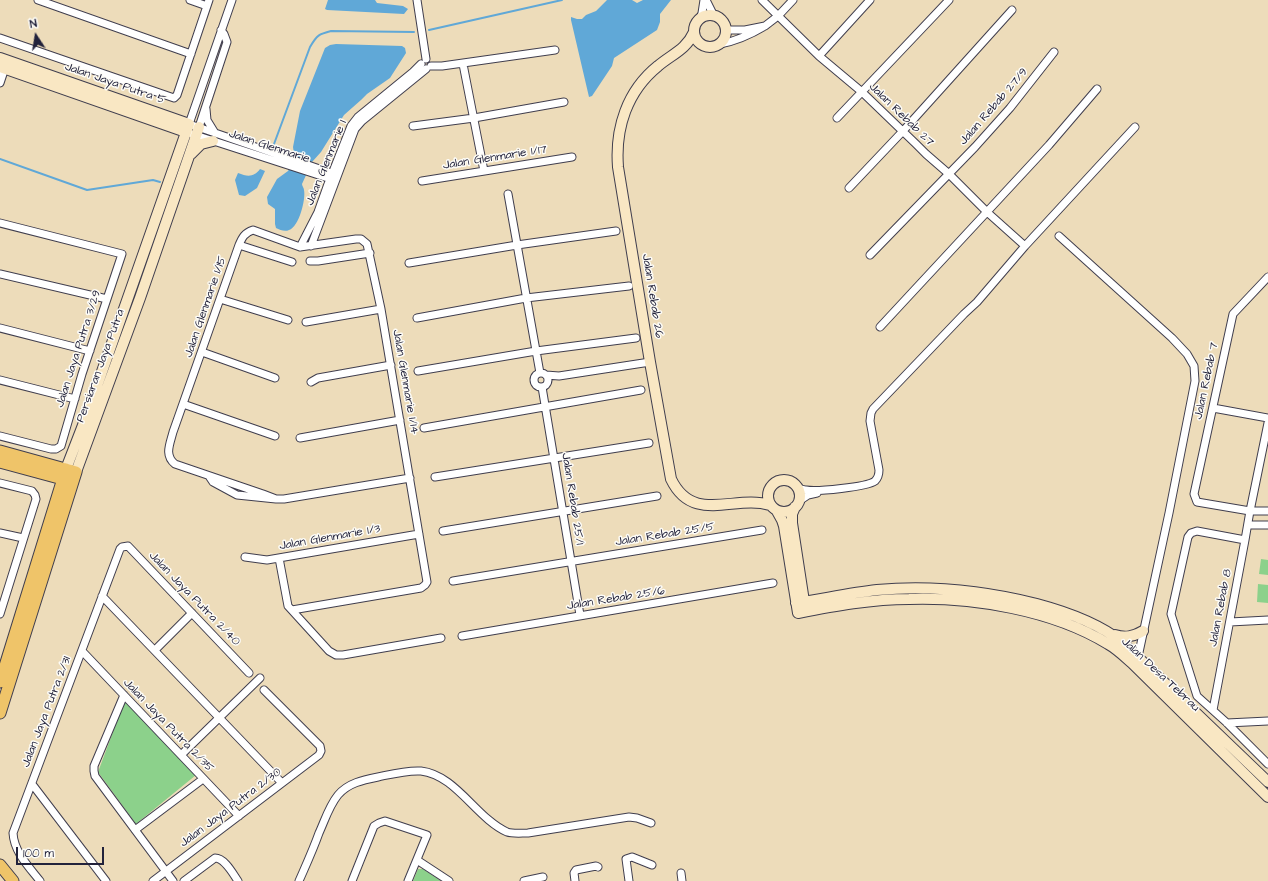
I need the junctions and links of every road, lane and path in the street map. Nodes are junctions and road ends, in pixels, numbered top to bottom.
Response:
1 (38, 0) edge
2 (190, 0) edge
3 (232, 0) edge
4 (417, 0) edge
5 (705, 0) edge
6 (762, 0) edge
7 (793, 0) edge
8 (870, 0) edge
9 (949, 0) edge
10 (208, 3) edge
11 (1012, 10) dead end
12 (714, 16) junction
13 (778, 16) junction
14 (700, 19) junction
15 (765, 26) junction
16 (221, 30) junction
17 (726, 30) junction
18 (694, 32) junction
19 (0, 38) edge
20 (720, 44) junction
21 (701, 45) junction
22 (555, 50) dead end
23 (1054, 52) dead end
24 (191, 54) junction
25 (675, 55) junction
26 (819, 56) junction
27 (3, 63) edge
28 (464, 64) junction
29 (426, 65) junction
30 (0, 84) edge
31 (1096, 89) dead end
32 (862, 92) junction
33 (564, 102) dead end
34 (206, 105) junction
35 (474, 118) junction
36 (837, 118) dead end
37 (413, 126) dead end
38 (1135, 127) dead end
39 (187, 128) junction
40 (198, 131) junction
41 (903, 131) junction
42 (214, 137) junction
43 (189, 156) junction
44 (572, 157) dead end
45 (484, 171) junction
46 (949, 174) junction
47 (334, 177) junction
48 (422, 181) dead end
49 (849, 188) dead end
50 (508, 194) dead end
51 (987, 212) junction
52 (321, 213) junction
53 (0, 223) edge
54 (318, 229) junction
55 (616, 231) dead end
56 (1059, 236) dead end
57 (325, 244) junction
58 (239, 245) junction
59 (517, 245) junction
60 (311, 246) junction
61 (1025, 246) junction
62 (300, 247) junction
63 (370, 253) junction
64 (870, 255) dead end
65 (310, 261) dead end
66 (292, 262) dead end
67 (408, 263) dead end
68 (0, 274) edge
69 (1268, 277) edge
70 (629, 286) dead end
71 (526, 298) junction
72 (107, 299) junction
73 (220, 299) junction
74 (381, 309) junction
75 (417, 318) dead end
76 (288, 320) dead end
77 (306, 322) dead end
78 (880, 327) dead end
79 (0, 328) edge
80 (636, 338) dead end
81 (536, 351) junction
82 (90, 352) junction
83 (202, 352) junction
84 (650, 362) junction
85 (391, 365) junction
86 (418, 371) dead end
87 (275, 378) dead end
88 (544, 379) junction
89 (0, 380) edge
90 (311, 382) dead end
91 (641, 390) dead end
92 (75, 399) junction
93 (183, 404) junction
94 (546, 406) junction
95 (1213, 408) junction
96 (1268, 418) edge
97 (400, 420) junction
98 (1268, 423) edge
99 (424, 428) dead end
100 (0, 436) edge
101 (275, 436) dead end
102 (300, 438) dead end
103 (649, 443) dead end
104 (0, 451) edge
105 (1265, 454) edge
106 (555, 458) junction
107 (0, 462) edge
108 (70, 475) junction
109 (435, 477) dead end
110 (410, 478) junction
111 (0, 483) edge
112 (797, 487) junction
113 (827, 490) junction
114 (768, 492) junction
115 (657, 496) dead end
116 (743, 503) junction
117 (797, 504) junction
118 (774, 508) junction
119 (1250, 511) junction
120 (1268, 511) edge
121 (563, 512) junction
122 (1248, 525) junction
123 (1268, 525) edge
124 (762, 530) dead end
125 (443, 531) dead end
126 (0, 533) edge
127 (419, 534) junction
128 (23, 538) junction
129 (1245, 540) junction
130 (122, 547) joint
131 (245, 557) dead end
132 (279, 558) junction
133 (570, 562) junction
134 (453, 582) dead end
135 (773, 583) dead end
136 (0, 585) edge
137 (802, 585) junction
138 (8, 587) junction
139 (102, 596) junction
140 (827, 599) junction
141 (801, 607) junction
142 (292, 610) junction
143 (192, 613) junction
144 (0, 614) edge
145 (580, 615) junction
146 (1268, 620) edge
147 (1230, 622) junction
148 (1142, 632) junction
149 (1113, 634) junction
150 (462, 636) dead end
151 (441, 638) dead end
152 (82, 651) junction
153 (156, 651) junction
154 (1135, 660) junction
155 (10, 665) junction
156 (249, 673) dead end
157 (260, 678) dead end
158 (0, 682) edge
159 (264, 690) dead end
160 (124, 695) junction
161 (1213, 710) junction
162 (0, 713) edge
163 (219, 718) junction
164 (1268, 721) edge
165 (1227, 723) junction
166 (181, 755) junction
167 (1268, 764) edge
168 (203, 779) junction
169 (1268, 782) edge
170 (282, 783) junction
171 (32, 784) junction
172 (1268, 797) edge
173 (239, 816) junction
174 (651, 823) dead end
175 (135, 830) junction
176 (417, 860) junction
177 (0, 865) edge
178 (652, 865) dead end
179 (598, 867) dead end
180 (166, 871) junction
181 (681, 873) dead end
182 (544, 877) dead end
183 (13, 881) edge
184 (40, 881) edge
185 (106, 881) edge
186 (152, 881) edge
187 (173, 881) edge
188 (184, 881) edge
189 (238, 881) edge
190 (299, 881) edge
191 (352, 881) edge
192 (408, 881) edge
193 (449, 881) edge
194 (524, 881) edge
195 (575, 881) edge
196 (629, 881) edge
197 (682, 881) edge

1 - 24 street
2 - 10 street
3 - 16 street, Persiaran Jaya Putra
4 - 29 street
5 - 12 street
5 - 14 street
6 - 13 street, Jalan Rebab 27
7 - 13 street
8 - 26 street
9 - 32 street
10 - 24 street
11 - 41 street
12 - 14 street
12 - 17 street
13 - 15 street
13 - 26 street, Jalan Rebab 27
14 - 18 street
15 - 17 street
15 - 20 street
16 - 34 street, Persiaran Jaya Putra
16 - 39 street, Persiaran Jaya Putra
17 - 20 street
18 - 21 street
18 - 25 street
19 - 24 street
20 - 21 street
21 - 25 street
22 - 28 street
23 - 46 street, Jalan Rebab 27/9
25 - 84 street, Jalan Rebab 26
26 - 32 street, Jalan Rebab 27
27 - 30 street
27 - 39 street, Jalan Jaya Putra 5
28 - 29 street
28 - 35 street
29 - 47 street, Jalan Glenmarie 1
31 - 51 street
32 - 36 street
32 - 41 street, Jalan Rebab 27
33 - 35 street
34 - 40 street, Persiaran Jaya Putra
34 - 42 street
35 - 37 street
35 - 45 street
38 - 61 street
39 - 40 street, Jalan Jaya Putra 5
39 - 108 street, Persiaran Jaya Putra
40 - 42 street, Jalan Glenmarie
40 - 43 street, Persiaran Jaya Putra
41 - 46 street, Jalan Rebab 27
41 - 49 street
42 - 43 street
42 - 47 street, Jalan Glenmarie
43 - 108 street, Persiaran Jaya Putra
44 - 45 street, Jalan Glenmarie 1/17
45 - 48 street, Jalan Glenmarie 1/17
46 - 51 street, Jalan Rebab 27
46 - 64 street, Jalan Rebab 27/9
47 - 52 street, Jalan Glenmarie 1
50 - 59 street, Jalan Rebab 25/1
51 - 61 street, Jalan Rebab 27
51 - 78 street
52 - 54 street, Jalan Glenmarie 1
52 - 62 street, Jalan Glenmarie 1
53 - 72 street, Jalan Jaya Putra 3/29
54 - 57 street
54 - 60 street, Jalan Glenmarie 1
55 - 59 street
56 - 148 street
57 - 60 street, Jalan Glenmarie 1/14
57 - 63 street, Jalan Glenmarie 1/14
58 - 62 street, Jalan Glenmarie 1/15
58 - 66 street
58 - 73 street, Jalan Glenmarie 1/15
59 - 67 street
59 - 71 street, Jalan Rebab 25/1
60 - 62 street, Jalan Glenmarie 1/15
61 - 113 street
63 - 65 street
63 - 74 street, Jalan Glenmarie 1/14
68 - 72 street
69 - 95 street, Jalan Rebab 7
70 - 71 street
71 - 75 street
71 - 81 street, Jalan Rebab 25/1
72 - 82 street, Jalan Jaya Putra 3/29
73 - 76 street
73 - 83 street, Jalan Glenmarie 1/15
74 - 77 street
74 - 85 street, Jalan Glenmarie 1/14
79 - 82 street
80 - 81 street
81 - 86 street
81 - 88 street, Jalan Rebab 25/1
82 - 92 street, Jalan Jaya Putra 3/29
83 - 87 street
83 - 93 street, Jalan Glenmarie 1/15
84 - 88 street
84 - 116 street, Jalan Rebab 26
85 - 90 street
85 - 97 street, Jalan Glenmarie 1/14
88 - 94 street, Jalan Rebab 25/1
89 - 92 street
91 - 94 street
92 - 100 street, Jalan Jaya Putra 3/29
93 - 101 street
93 - 110 street, Jalan Glenmarie 1/15
94 - 99 street
94 - 106 street, Jalan Rebab 25/1
95 - 96 street
95 - 119 street, Jalan Rebab 7
97 - 102 street
97 - 110 street, Jalan Glenmarie 1/14
98 - 105 street, Jalan Rebab 8
103 - 106 street
104 - 108 main road
105 - 119 street, Jalan Rebab 8
106 - 109 street
106 - 121 street, Jalan Rebab 25/1
107 - 108 main road
108 - 155 main road, Persiaran Jaya Putra
110 - 127 street, Jalan Glenmarie 1/14
111 - 128 street
112 - 113 street
112 - 114 street
112 - 117 street
113 - 117 street
114 - 116 street, Jalan Rebab 26
114 - 118 street
115 - 121 street
116 - 118 street, Jalan Rebab 26
117 - 118 street
117 - 137 street
118 - 141 street
119 - 120 street
119 - 122 street, Jalan Rebab 8
121 - 125 street
121 - 133 street, Jalan Rebab 25/1
122 - 123 street
122 - 129 street, Jalan Rebab 8
124 - 133 street, Jalan Rebab 25/5
126 - 128 street
127 - 132 street, Jalan Glenmarie 1/3
127 - 142 street, Jalan Glenmarie 1/14
128 - 138 street
129 - 147 street, Jalan Rebab 8
129 - 161 street
130 - 139 street, Jalan Jaya Putra 2/31
130 - 143 street, Jalan Jaya Putra 2/40
131 - 132 street, Jalan Glenmarie 1/3
132 - 142 street
133 - 134 street, Jalan Rebab 25/5
133 - 145 street, Jalan Rebab 25/1
135 - 145 street, Jalan Rebab 25/6
136 - 138 street
137 - 140 street
137 - 141 street
138 - 144 street
139 - 152 street, Jalan Jaya Putra 2/31
139 - 153 street
140 - 141 street, Jalan Desa Tebrau
140 - 149 street, Jalan Desa Tebrau
141 - 154 street, Jalan Desa Tebrau
142 - 151 street
143 - 153 street
143 - 156 street, Jalan Jaya Putra 2/40
145 - 150 street, Jalan Rebab 25/6
146 - 147 street
147 - 161 street, Jalan Rebab 8
148 - 149 street
148 - 154 street
149 - 154 street, Jalan Desa Tebrau
152 - 160 street, Jalan Jaya Putra 2/35
152 - 171 street, Jalan Jaya Putra 2/31
153 - 163 street
154 - 169 street, Jalan Desa Tebrau
154 - 172 street, Jalan Desa Tebrau
155 - 158 main road, Persiaran Jaya Putra
155 - 162 main road, Persiaran Jaya Putra
157 - 163 street
159 - 170 street, Jalan Jaya Putra 2/30
160 - 166 street, Jalan Jaya Putra 2/35
160 - 175 street
161 - 165 street
163 - 166 street
163 - 170 street
164 - 165 street
165 - 167 street
166 - 168 street, Jalan Jaya Putra 2/35
168 - 173 street, Jalan Jaya Putra 2/35
168 - 175 street
170 - 173 street, Jalan Jaya Putra 2/30
171 - 184 street, Jalan Jaya Putra 2/31
171 - 185 street
173 - 180 street, Jalan Jaya Putra 2/30
174 - 190 street
175 - 180 street
176 - 191 street
176 - 192 street
176 - 193 street
177 - 183 main road
178 - 196 street
179 - 195 street
180 - 186 street, Jalan Jaya Putra 2/30
180 - 187 street
181 - 197 street
182 - 194 street
188 - 189 street

